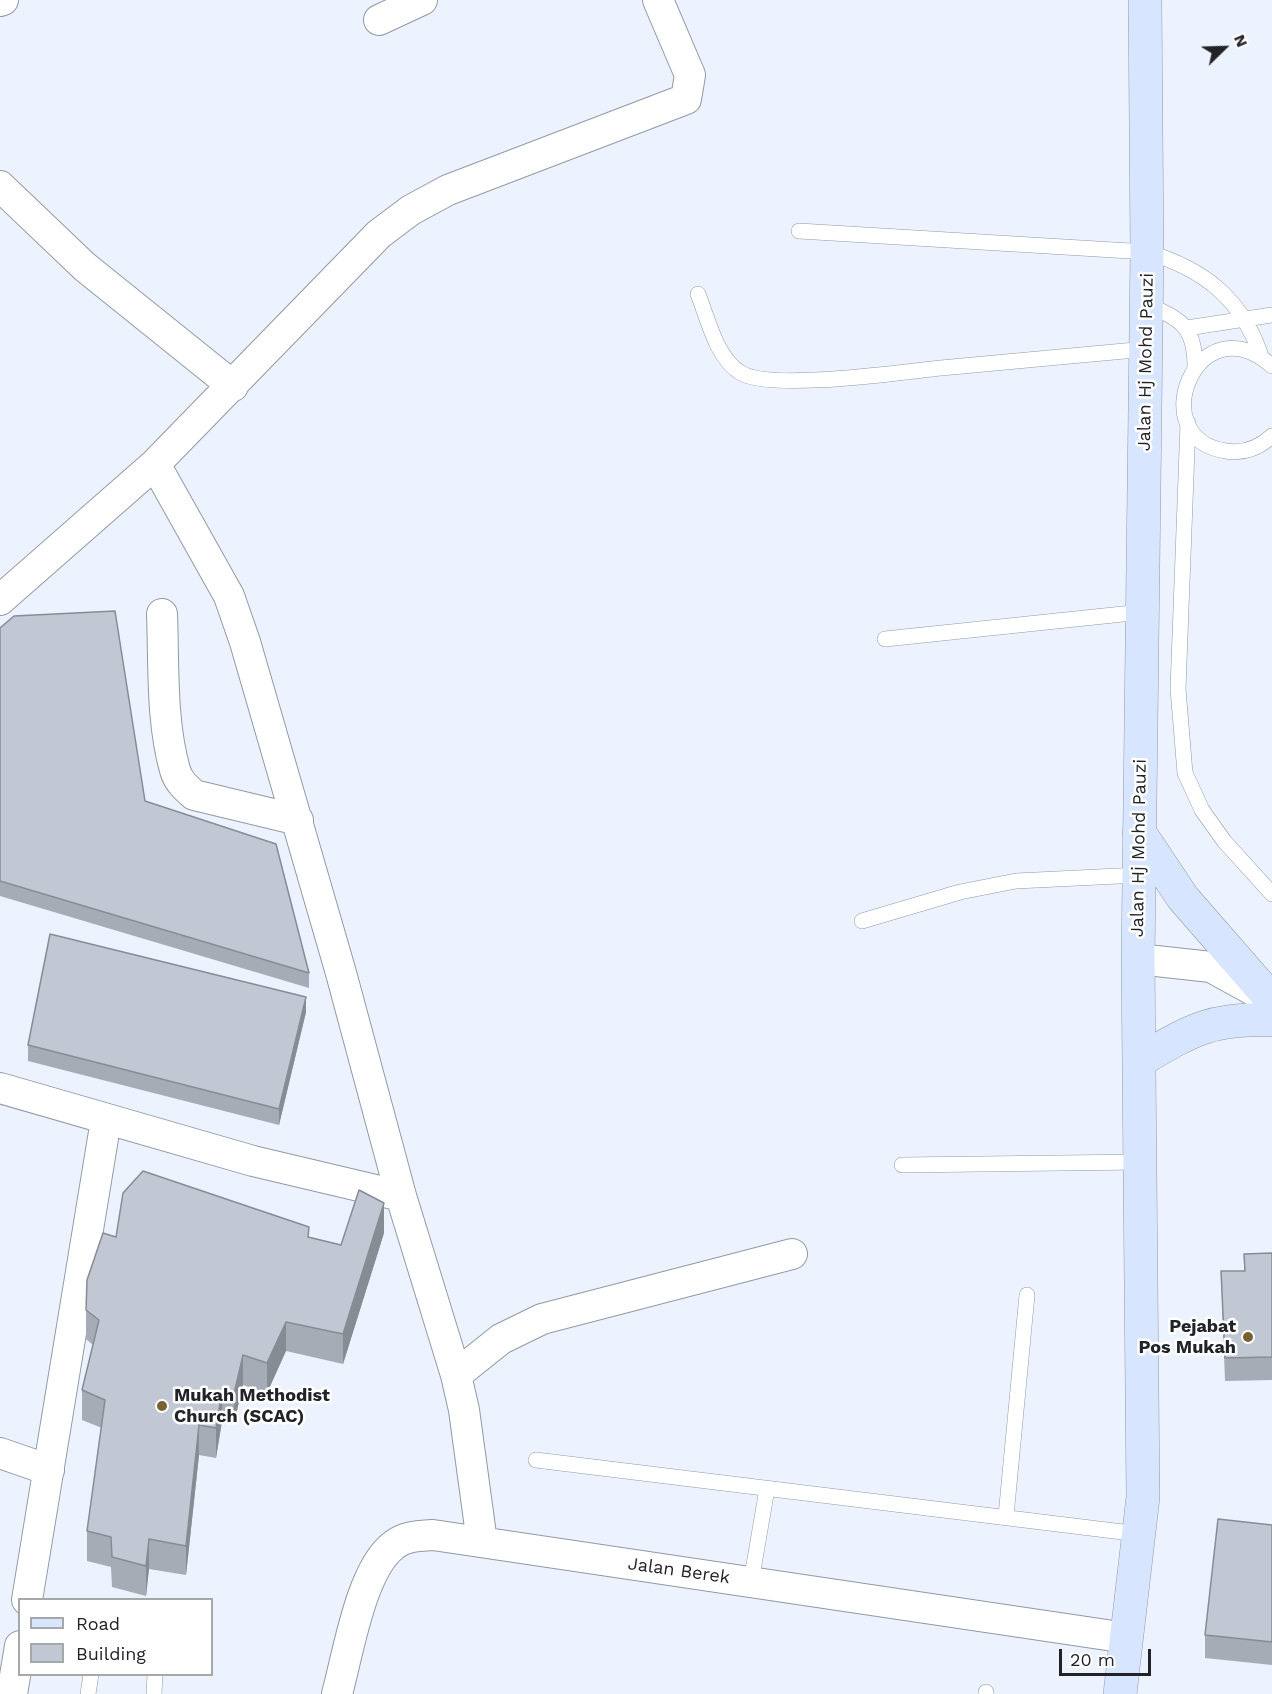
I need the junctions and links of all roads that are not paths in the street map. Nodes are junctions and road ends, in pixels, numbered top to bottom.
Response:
1 (422, 0) edge
2 (658, 0) edge
3 (1145, 0) edge
4 (379, 20) dead end
5 (0, 186) edge
6 (799, 231) dead end
7 (1147, 252) junction
8 (698, 294) dead end
9 (1147, 304) junction
10 (1272, 315) edge
11 (1246, 321) junction
12 (1187, 328) junction
13 (1146, 349) junction
14 (1267, 361) edge
15 (1195, 367) junction
16 (233, 386) junction
17 (1188, 423) junction
18 (1272, 436) edge
19 (155, 464) junction
20 (0, 600) edge
21 (1142, 612) junction
22 (162, 614) dead end
23 (885, 639) dead end
24 (298, 820) junction
25 (1139, 832) junction
26 (1139, 875) junction
27 (1272, 894) edge
28 (862, 921) dead end
29 (1138, 959) junction
30 (1272, 1001) edge
31 (1272, 1020) edge
32 (1139, 1061) junction
33 (0, 1088) edge
34 (106, 1120) junction
35 (1140, 1162) junction
36 (902, 1165) dead end
37 (401, 1196) junction
38 (792, 1254) dead end
39 (1027, 1295) dead end
40 (456, 1375) junction
41 (0, 1453) edge
42 (536, 1460) dead end
43 (50, 1470) junction
44 (767, 1489) junction
45 (1006, 1516) junction
46 (1140, 1534) junction
47 (482, 1542) junction
48 (750, 1582) junction
49 (27, 1598) edge
50 (1127, 1638) junction
51 (18, 1658) edge
52 (90, 1676) edge
53 (155, 1676) edge
54 (12, 1694) edge
55 (88, 1694) edge
56 (154, 1694) edge
57 (337, 1694) edge
58 (1120, 1694) edge

1 - 4 street
2 - 16 street
3 - 7 street, Jalan Hj Mohd Pauzi
5 - 16 street
6 - 7 lane
7 - 9 street, Jalan Hj Mohd Pauzi
7 - 11 lane
8 - 13 lane
9 - 12 lane
9 - 13 street, Jalan Hj Mohd Pauzi
10 - 11 lane
11 - 12 lane
11 - 14 lane
12 - 15 lane
13 - 21 street, Jalan Hj Mohd Pauzi
14 - 15 lane
15 - 17 lane
16 - 19 street
17 - 18 lane
17 - 27 lane
19 - 20 street
19 - 24 street
21 - 23 lane
21 - 25 street, Jalan Hj Mohd Pauzi
22 - 24 street
24 - 37 street
25 - 26 street, Jalan Hj Mohd Pauzi
25 - 30 street
26 - 28 lane
26 - 29 street, Jalan Hj Mohd Pauzi
29 - 30 street
29 - 32 street, Jalan Hj Mohd Pauzi
31 - 32 street
32 - 35 street, Jalan Hj Mohd Pauzi
33 - 34 street
34 - 37 street
34 - 43 street
35 - 36 lane
35 - 46 street, Jalan Hj Mohd Pauzi
37 - 40 street
38 - 40 street
39 - 45 lane
40 - 47 street
41 - 43 street
42 - 44 lane
43 - 49 street
44 - 45 lane
44 - 48 lane
45 - 46 lane
46 - 50 street, Jalan Hj Mohd Pauzi
47 - 48 street, Jalan Berek
47 - 57 street, Jalan Berek
48 - 50 street, Jalan Berek
50 - 58 street, Jalan Hj Mohd Pauzi
51 - 54 street
52 - 55 lane
53 - 56 lane

